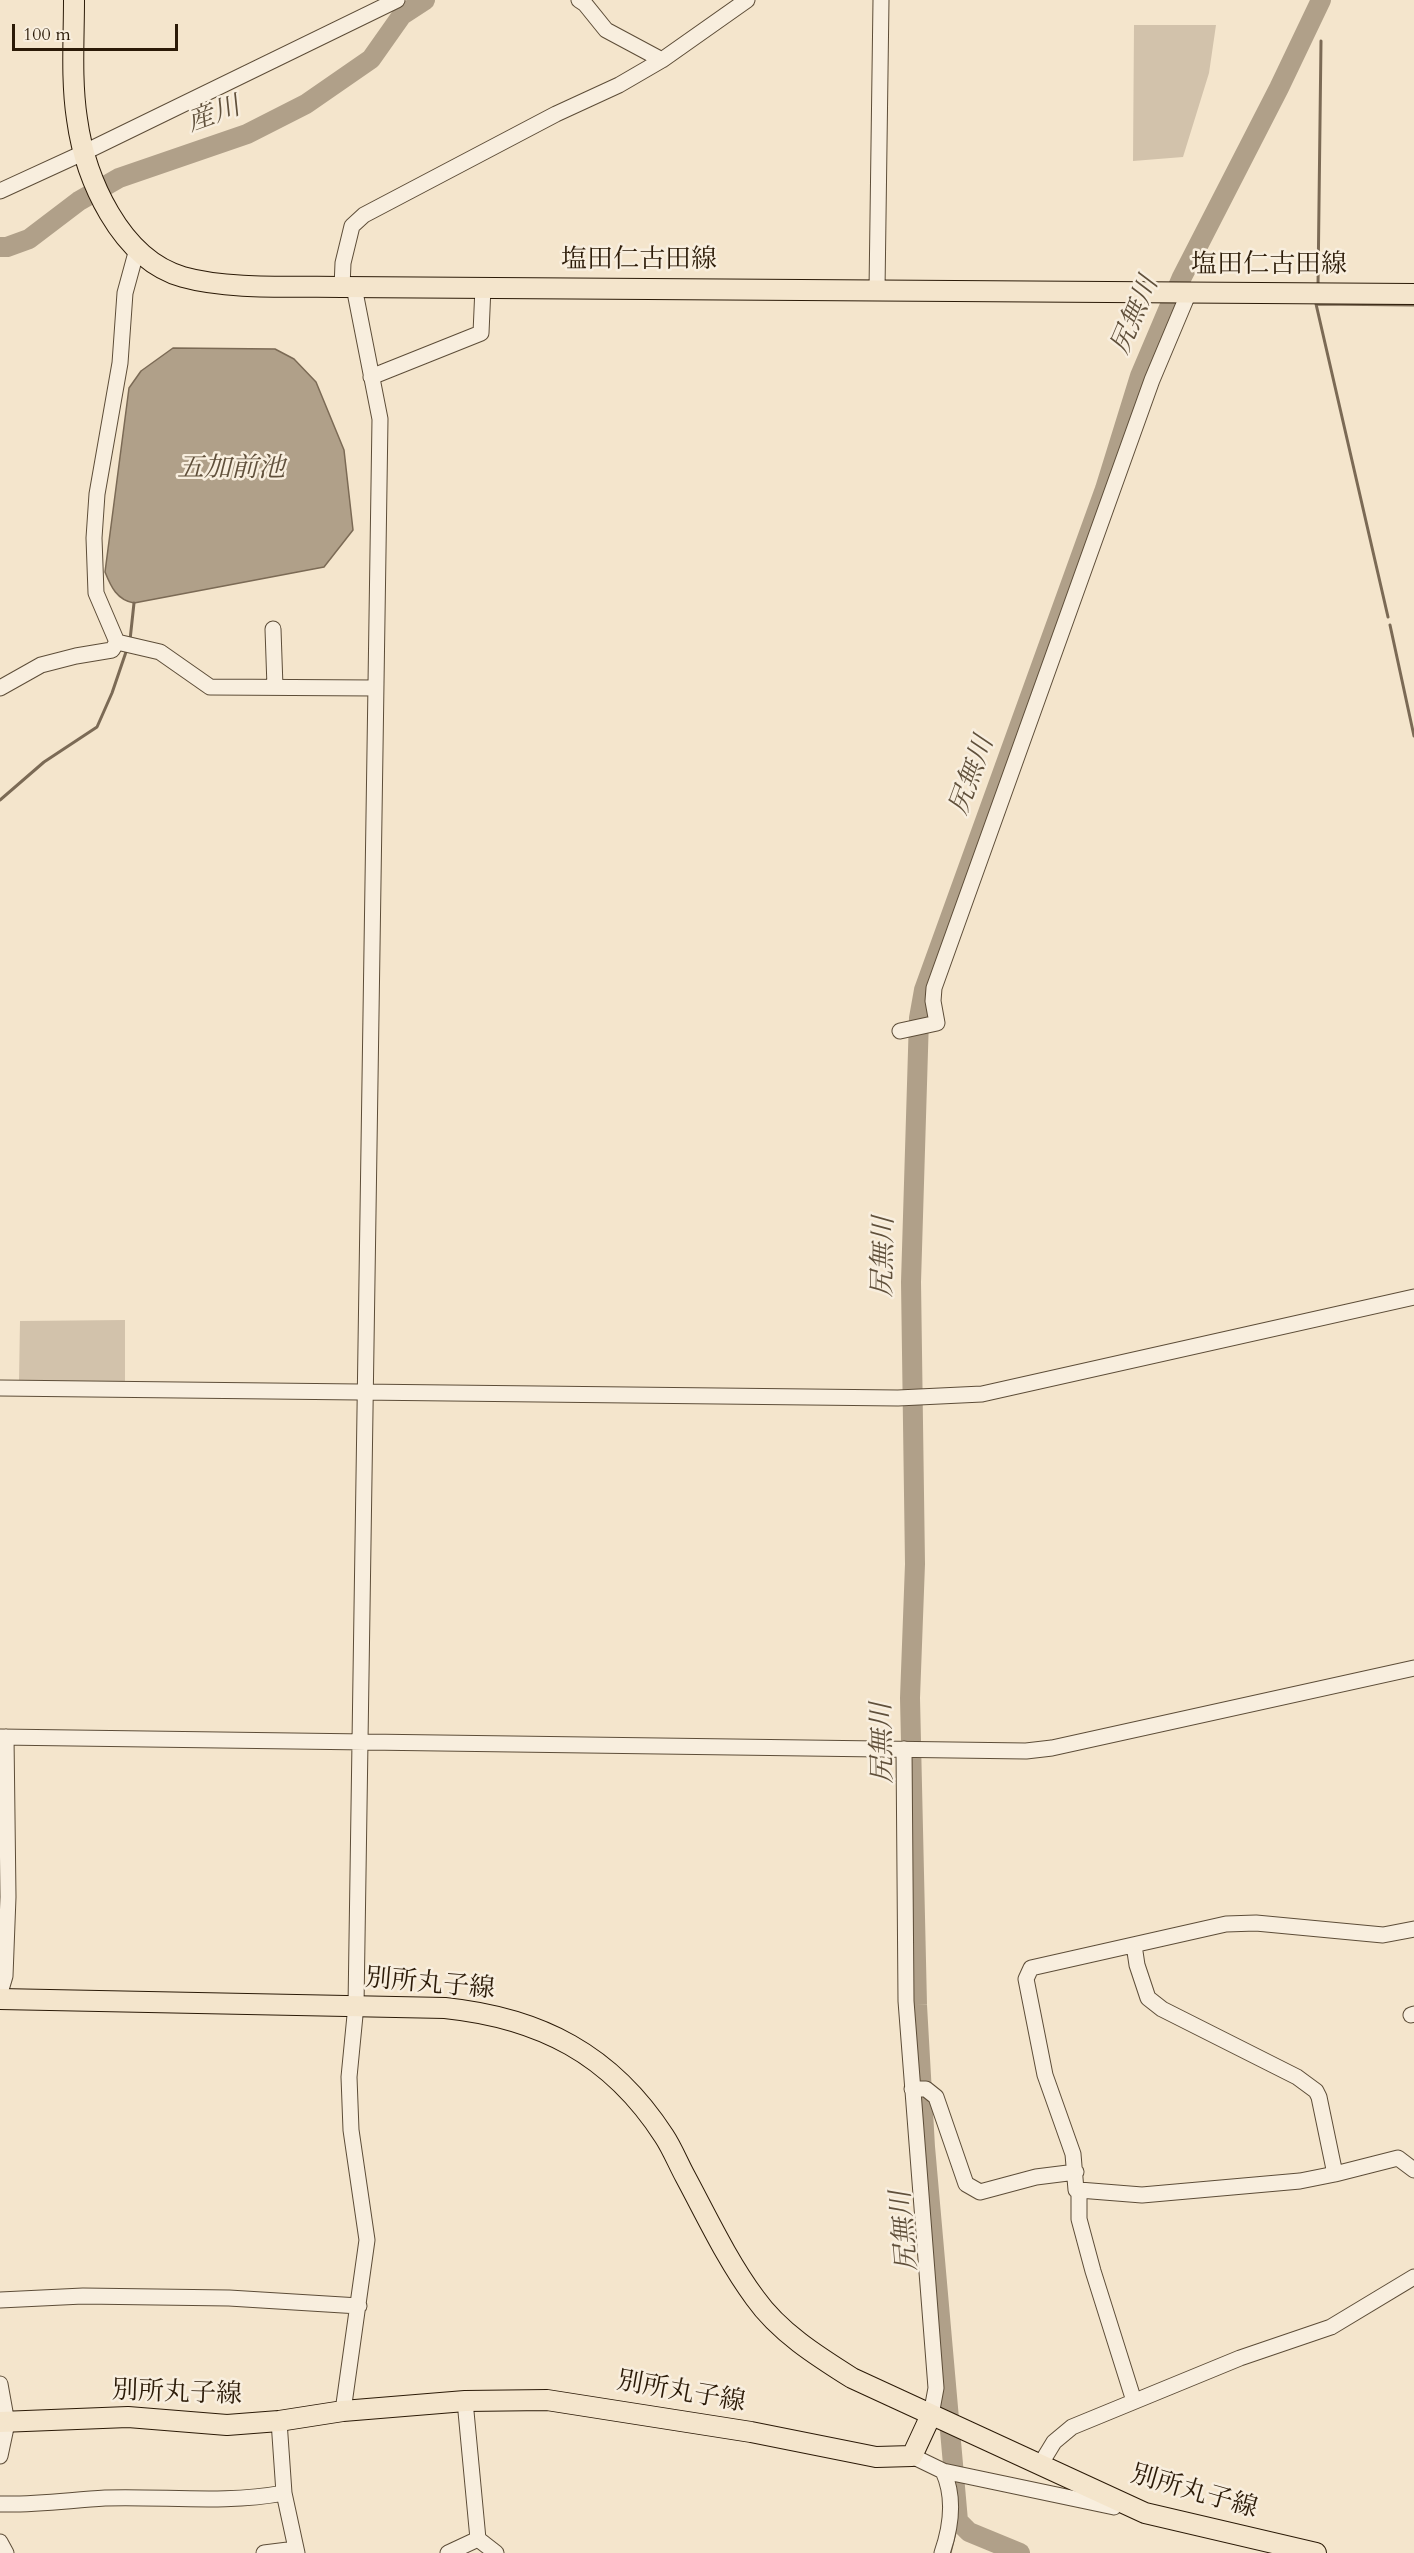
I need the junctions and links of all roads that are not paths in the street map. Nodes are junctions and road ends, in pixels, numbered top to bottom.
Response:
1 (74, 0) edge
2 (397, 0) edge
3 (579, 0) edge
4 (747, 0) edge
5 (881, 0) edge
6 (662, 60) junction
7 (85, 153) junction
8 (0, 191) edge
9 (137, 249) junction
10 (348, 287) junction
11 (483, 287) junction
12 (877, 290) junction
13 (1185, 292) junction
14 (1414, 294) edge
15 (371, 378) junction
16 (273, 629) dead end
17 (117, 642) junction
18 (275, 687) junction
19 (0, 688) edge
20 (375, 688) junction
21 (905, 1030) dead end
22 (1414, 1297) edge
23 (0, 1388) edge
24 (364, 1393) junction
25 (1414, 1668) edge
26 (3, 1737) edge
27 (360, 1741) junction
28 (904, 1749) junction
29 (1414, 1929) edge
30 (1134, 1945) junction
31 (0, 1993) edge
32 (0, 1999) edge
33 (356, 2006) junction
34 (918, 2089) junction
35 (1414, 2170) edge
36 (1076, 2172) junction
37 (1335, 2174) junction
38 (1078, 2190) junction
39 (1414, 2277) edge
40 (0, 2300) edge
41 (359, 2306) junction
42 (0, 2384) edge
43 (465, 2401) junction
44 (1134, 2401) junction
45 (343, 2410) junction
46 (279, 2421) junction
47 (945, 2422) junction
48 (3, 2423) edge
49 (0, 2456) edge
50 (912, 2456) junction
51 (1040, 2464) junction
52 (951, 2472) junction
53 (1076, 2491) junction
54 (284, 2493) junction
55 (0, 2504) edge
56 (1114, 2507) dead end
57 (478, 2539) junction
58 (0, 2542) edge
59 (297, 2551) edge
60 (6, 2553) edge
61 (264, 2553) edge
62 (448, 2553) edge
63 (496, 2553) edge
64 (942, 2553) edge
65 (1316, 2553) edge

1 - 7 main road, 塩田仁古田線
2 - 7 street
3 - 6 street
4 - 6 street
5 - 12 street
6 - 10 street
7 - 8 street
7 - 9 main road, 塩田仁古田線
9 - 10 main road, 塩田仁古田線
9 - 17 street
10 - 11 main road, 塩田仁古田線
10 - 15 street
11 - 12 main road, 塩田仁古田線
11 - 15 street
12 - 13 main road, 塩田仁古田線
13 - 14 main road, 塩田仁古田線
13 - 21 street
15 - 20 street
16 - 18 street
17 - 18 street
17 - 19 street
18 - 20 street
20 - 24 street
22 - 24 street
23 - 24 street
24 - 27 street
25 - 28 street
26 - 27 street
26 - 31 street
27 - 28 street
27 - 33 street
28 - 34 street
29 - 30 street
30 - 36 street
30 - 37 street
32 - 33 main road, 別所丸子線
33 - 41 street
33 - 47 main road, 別所丸子線
34 - 36 street
34 - 47 street
35 - 37 street
36 - 38 street
37 - 38 street
38 - 44 street
39 - 44 street
40 - 41 street
41 - 45 street
42 - 48 street
43 - 45 main road, 別所丸子線
43 - 50 main road, 別所丸子線
43 - 57 street
44 - 51 street
45 - 46 main road, 別所丸子線
46 - 48 main road, 別所丸子線
46 - 54 street
47 - 50 main road
47 - 51 main road, 別所丸子線
48 - 49 street
50 - 52 street
51 - 53 main road, 別所丸子線
52 - 53 street
52 - 64 street
53 - 56 street
53 - 65 main road, 別所丸子線
54 - 55 street
54 - 59 street
57 - 62 street
57 - 63 street
58 - 60 street
59 - 61 street

